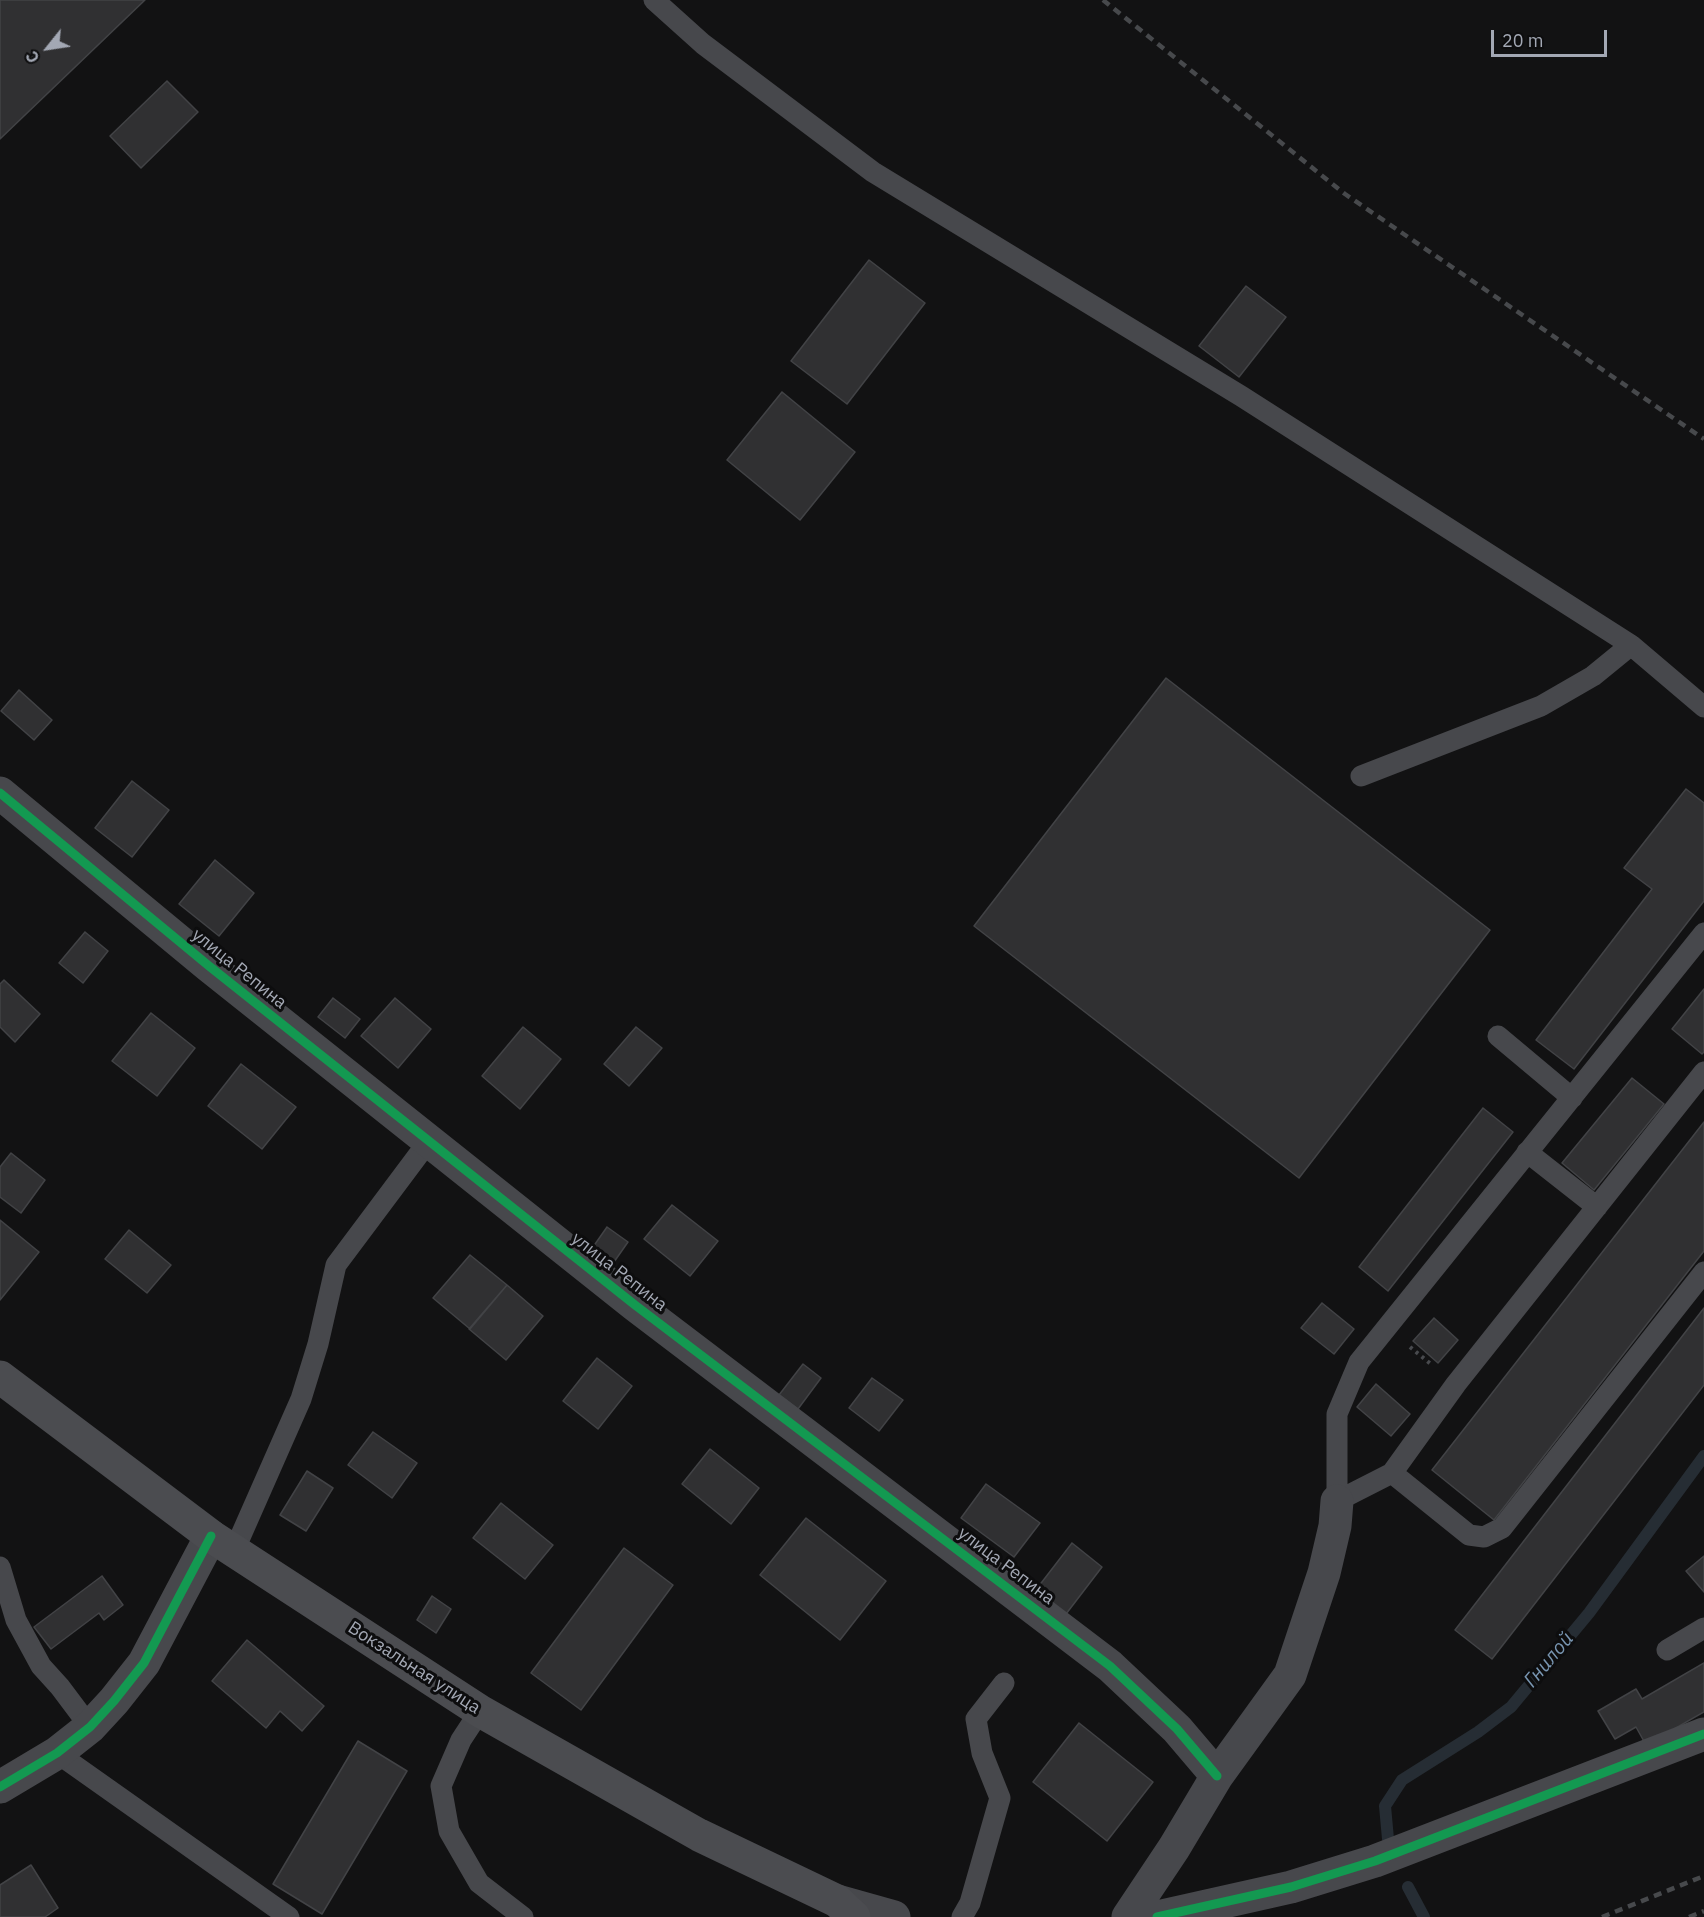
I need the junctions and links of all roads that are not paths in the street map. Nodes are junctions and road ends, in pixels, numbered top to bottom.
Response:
1 (654, 0) edge
2 (1631, 645) junction
3 (1704, 707) edge
4 (1362, 776) dead end
5 (0, 793) edge
6 (1704, 933) edge
7 (1498, 1036) dead end
8 (1704, 1072) edge
9 (1572, 1098) junction
10 (428, 1142) junction
11 (1527, 1152) junction
12 (1597, 1207) junction
13 (1704, 1272) edge
14 (0, 1377) edge
15 (1392, 1473) junction
16 (1337, 1501) junction
17 (222, 1544) junction
18 (0, 1567) edge
19 (1704, 1628) edge
20 (1667, 1650) dead end
21 (1004, 1683) dead end
22 (480, 1711) junction
23 (90, 1727) junction
24 (1704, 1734) edge
25 (57, 1754) junction
26 (1217, 1776) junction
27 (0, 1787) edge
28 (846, 1909) edge
29 (289, 1917) edge
30 (523, 1917) edge
31 (894, 1917) edge
32 (962, 1917) edge
33 (1128, 1917) edge
34 (1157, 1917) edge

1 - 2 lane
2 - 3 lane
2 - 4 lane
5 - 10 street, улица Репина
6 - 9 lane
7 - 9 lane
8 - 12 lane
9 - 11 lane
10 - 17 lane
10 - 26 street, улица Репина
11 - 12 lane
11 - 16 lane
12 - 15 lane
13 - 15 lane
14 - 17 main road, Вокзальная улица
15 - 16 lane
16 - 26 street
17 - 22 main road, Вокзальная улица
17 - 23 street
18 - 23 lane
19 - 20 lane
21 - 32 lane
22 - 28 main road, Вокзальная улица
22 - 30 lane
23 - 25 street
24 - 34 street
25 - 27 street
25 - 29 lane
26 - 33 street
28 - 31 street

